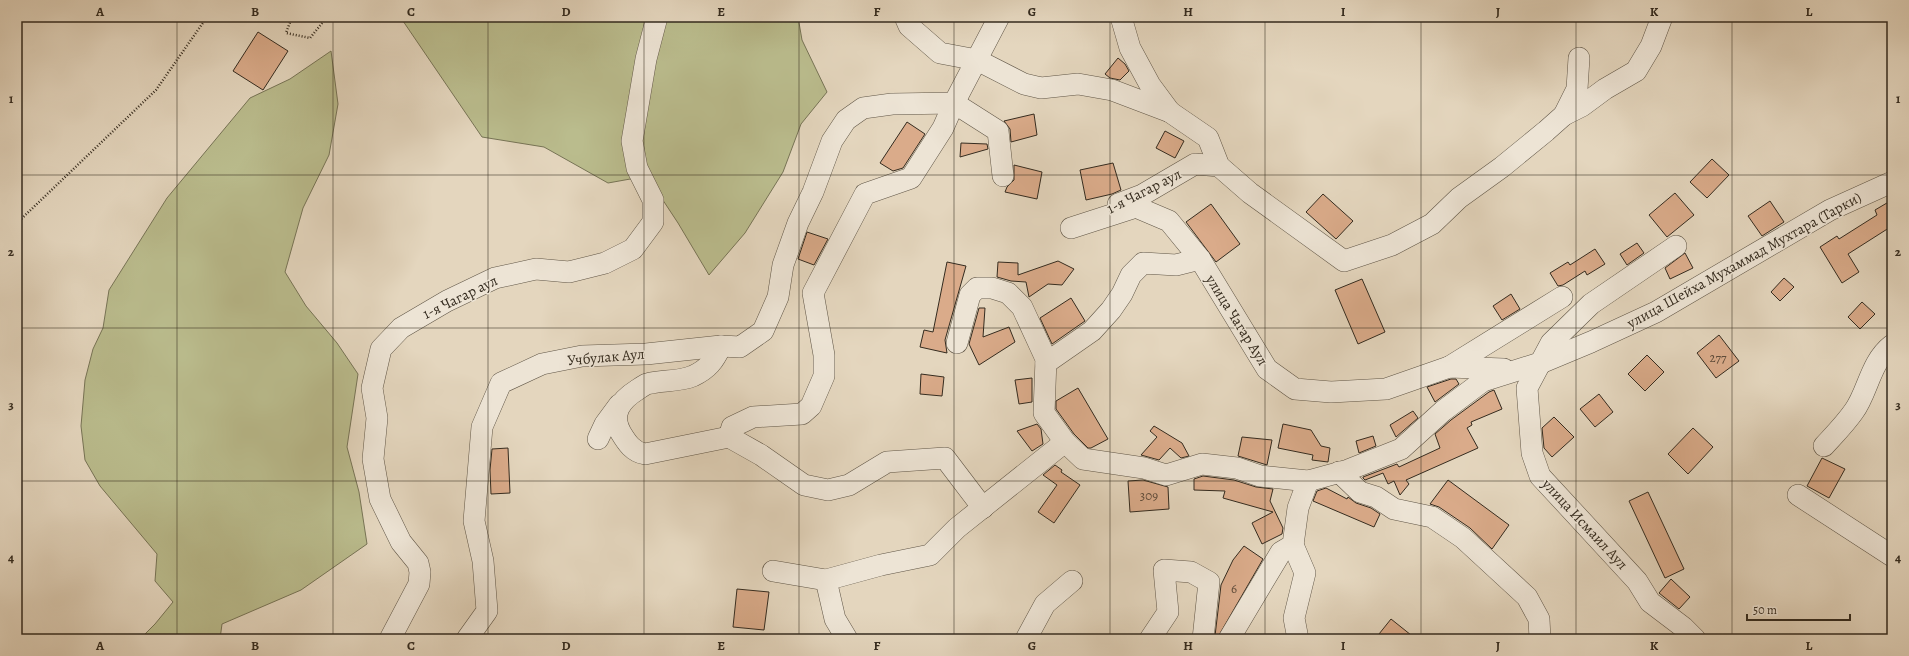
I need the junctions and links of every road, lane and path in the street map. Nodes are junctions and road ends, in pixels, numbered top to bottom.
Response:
1 (207, 17) edge
2 (292, 17) edge
3 (327, 17) edge
4 (657, 17) edge
5 (905, 17) edge
6 (999, 17) edge
7 (1121, 17) edge
8 (1662, 17) edge
9 (1579, 58) dead end
10 (977, 60) junction
11 (954, 103) junction
12 (1170, 112) junction
13 (1564, 115) junction
14 (1219, 166) junction
15 (1003, 176) dead end
16 (1892, 182) edge
17 (17, 223) edge
18 (1071, 228) joint
19 (1676, 246) dead end
20 (1200, 258) junction
21 (1562, 297) dead end
22 (957, 343) dead end
23 (1892, 345) edge
24 (721, 346) junction
25 (1543, 362) junction
26 (1046, 363) junction
27 (1448, 367) junction
28 (1520, 369) junction
29 (619, 405) junction
30 (729, 437) junction
31 (598, 439) dead end
32 (1065, 442) junction
33 (1824, 446) dead end
34 (1339, 472) junction
35 (1308, 481) junction
36 (1798, 495) dead end
37 (983, 508) junction
38 (1293, 545) junction
39 (1892, 556) edge
40 (773, 571) dead end
41 (826, 580) junction
42 (1072, 581) dead end
43 (390, 639) edge
44 (467, 639) edge
45 (847, 639) edge
46 (1026, 639) edge
47 (1150, 639) edge
48 (1203, 639) edge
49 (1229, 639) edge
50 (1298, 639) edge
51 (1540, 639) edge
52 (1696, 639) edge

1 - 17 path
2 - 3 path
4 - 43 street, 1-я Чагар аул
5 - 10 street
6 - 10 street
7 - 12 street
8 - 13 street
9 - 13 street
10 - 11 street
10 - 12 street
11 - 15 street
11 - 24 street, Учбулак Аул
11 - 30 street
12 - 14 street
13 - 14 street
14 - 18 street, 1-я Чагар аул
16 - 25 street, улица Шейха Мухаммад Мухтара (Тарки)
18 - 20 street, улица Чагар Аул
19 - 25 street, улица Исмаил Аул
20 - 26 street
20 - 27 street, улица Чагар Аул
21 - 27 street
22 - 26 street, улица Шейха Мухаммад Мухтара (Тарки)
23 - 33 street
24 - 29 street
24 - 44 street, Учбулак Аул
25 - 28 street, улица Шейха Мухаммад Мухтара (Тарки)
25 - 52 street, улица Исмаил Аул
26 - 32 street, улица Шейха Мухаммад Мухтара (Тарки)
27 - 28 street, улица Чагар Аул
28 - 34 street, улица Шейха Мухаммад Мухтара (Тарки)
29 - 30 street
29 - 31 street
30 - 37 street
32 - 35 street, улица Шейха Мухаммад Мухтара (Тарки)
32 - 37 street
34 - 35 street, улица Шейха Мухаммад Мухтара (Тарки)
34 - 51 street
35 - 38 street
36 - 39 street
37 - 41 street
38 - 49 street
38 - 50 street
40 - 41 street
41 - 45 street
42 - 46 street
47 - 48 street

